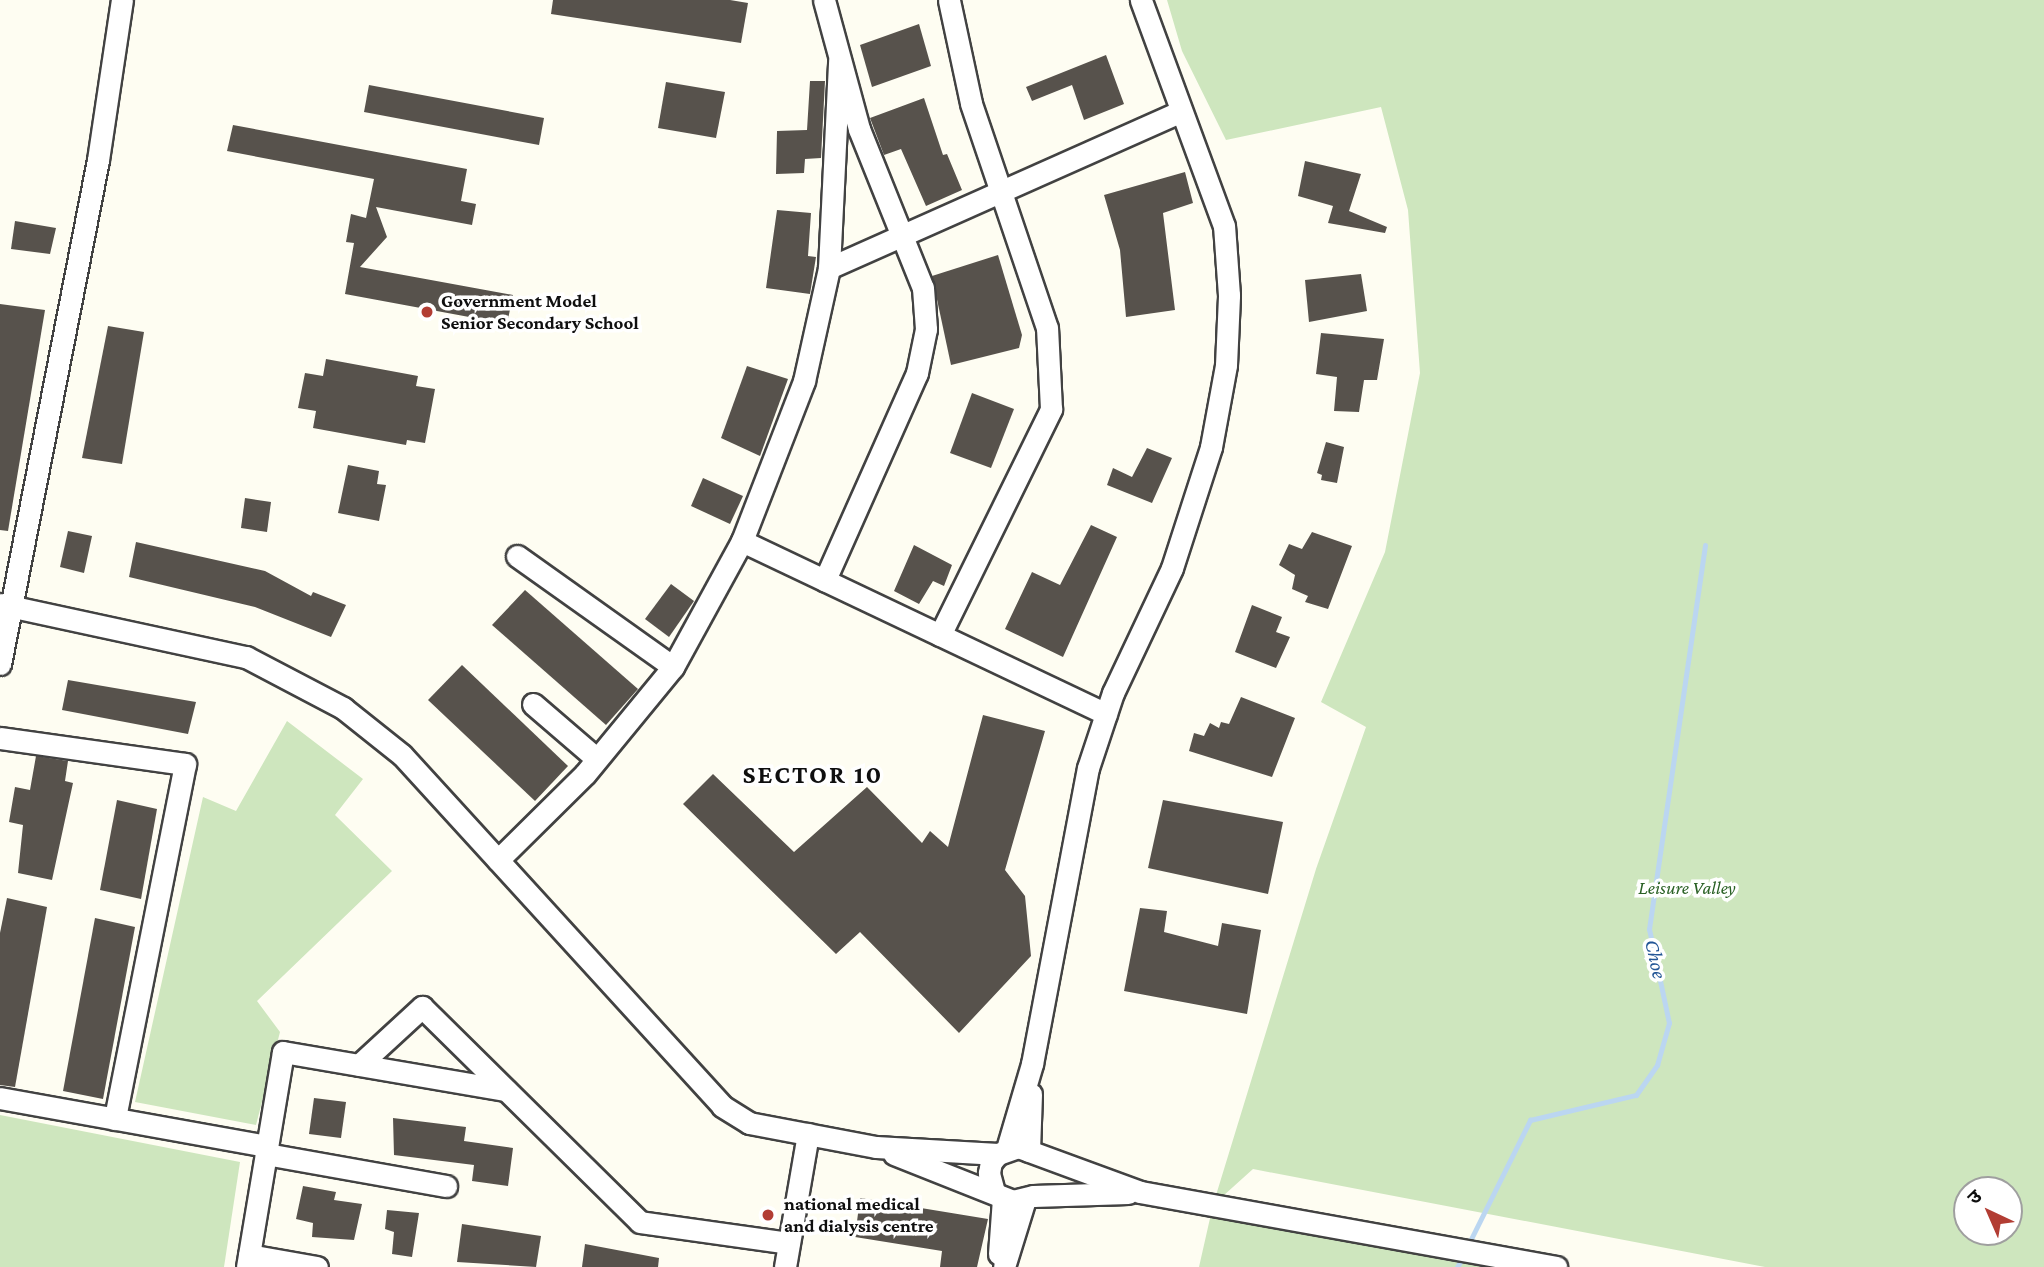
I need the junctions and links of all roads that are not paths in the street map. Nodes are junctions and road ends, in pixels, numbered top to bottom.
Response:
1 (122, 0) edge
2 (824, 0) edge
3 (949, 0) edge
4 (1141, 0) edge
5 (839, 60) junction
6 (1181, 111) junction
7 (1004, 190) junction
8 (902, 235) junction
9 (829, 268) junction
10 (742, 541) junction
11 (517, 555) dead end
12 (825, 580) junction
13 (5, 605) edge
14 (940, 635) junction
15 (0, 664) edge
16 (673, 667) junction
17 (533, 704) dead end
18 (1106, 714) junction
19 (0, 738) edge
20 (597, 759) junction
21 (498, 860) junction
22 (1032, 1064) junction
23 (359, 1065) junction
24 (506, 1090) junction
25 (0, 1098) edge
26 (115, 1119) junction
27 (808, 1134) junction
28 (876, 1147) junction
29 (266, 1150) junction
30 (1003, 1151) junction
31 (1033, 1154) junction
32 (446, 1186) dead end
33 (1140, 1192) junction
34 (999, 1195) junction
35 (1029, 1198) junction
36 (789, 1243) junction
37 (248, 1261) edge
38 (317, 1267) edge
39 (785, 1267) edge
40 (999, 1267) edge
41 (1004, 1267) edge
42 (1556, 1267) edge

1 - 13 street
2 - 5 street
3 - 7 street
4 - 6 street
5 - 8 street
5 - 9 street
6 - 7 street
6 - 18 street
7 - 8 street
7 - 14 street
8 - 9 street
8 - 12 street
9 - 10 street
10 - 12 street
10 - 16 street
11 - 16 street
12 - 14 street
13 - 15 street
13 - 21 street
14 - 18 street
16 - 20 street
17 - 20 street
18 - 22 street
19 - 26 street
20 - 21 street
21 - 27 street
22 - 30 street
22 - 31 street
23 - 24 street
23 - 24 street
23 - 29 street
24 - 36 street
25 - 26 street
26 - 29 street
27 - 28 street
27 - 36 street
28 - 30 street
28 - 34 street
29 - 32 street
29 - 37 street
30 - 31 street
30 - 34 street
31 - 33 street
31 - 35 street
33 - 35 street
33 - 42 street
34 - 35 street
34 - 40 street
35 - 41 street
36 - 39 street
37 - 38 street

